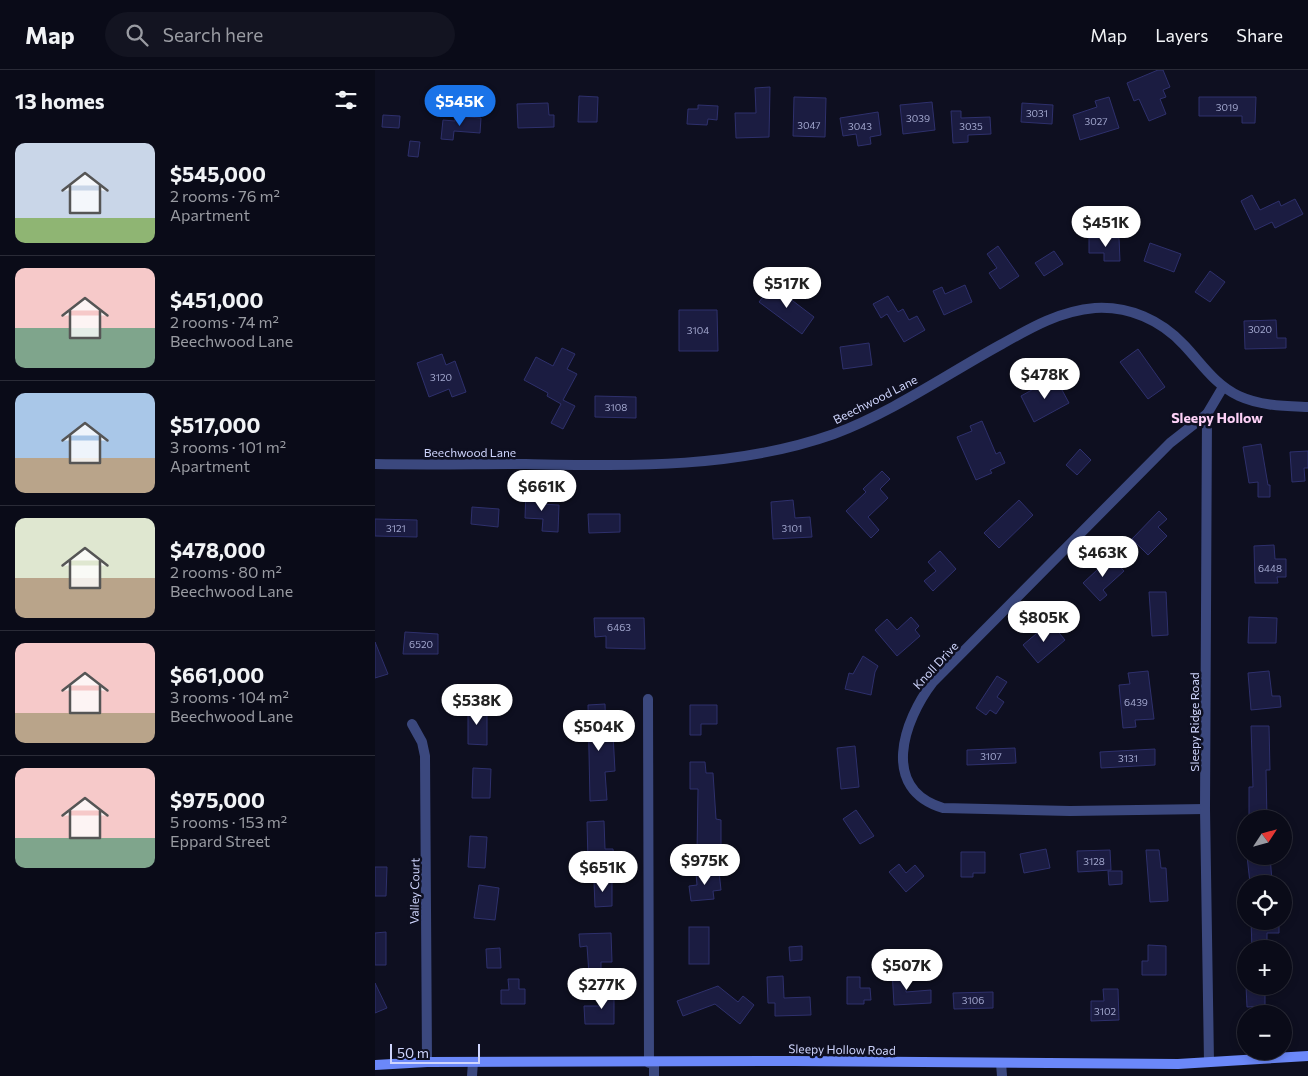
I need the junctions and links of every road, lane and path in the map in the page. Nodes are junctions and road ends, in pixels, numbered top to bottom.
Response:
1 (1223, 387) junction
2 (1308, 407) edge
3 (1207, 414) junction
4 (375, 464) edge
5 (648, 699) dead end
6 (413, 724) dead end
7 (1205, 808) junction
8 (1308, 1056) edge
9 (427, 1062) junction
10 (473, 1062) junction
11 (1209, 1062) junction
12 (652, 1063) junction
13 (1001, 1064) junction
14 (375, 1065) edge
15 (472, 1076) edge
16 (654, 1076) edge
17 (1002, 1076) edge

1 - 2 street, Beechwood Lane
1 - 3 street
1 - 4 street, Beechwood Lane
3 - 7 street, Sleepy Ridge Road
3 - 7 street, Knoll Drive
5 - 12 street
6 - 9 street, Valley Court
7 - 11 street, Sleepy Ridge Road
8 - 11 main road, Sleepy Hollow Road
9 - 10 main road, Sleepy Hollow Road
9 - 14 main road, Sleepy Hollow Road
10 - 12 main road, Sleepy Hollow Road
10 - 15 street
11 - 13 main road, Sleepy Hollow Road
12 - 13 main road, Sleepy Hollow Road
12 - 16 street
13 - 17 street

